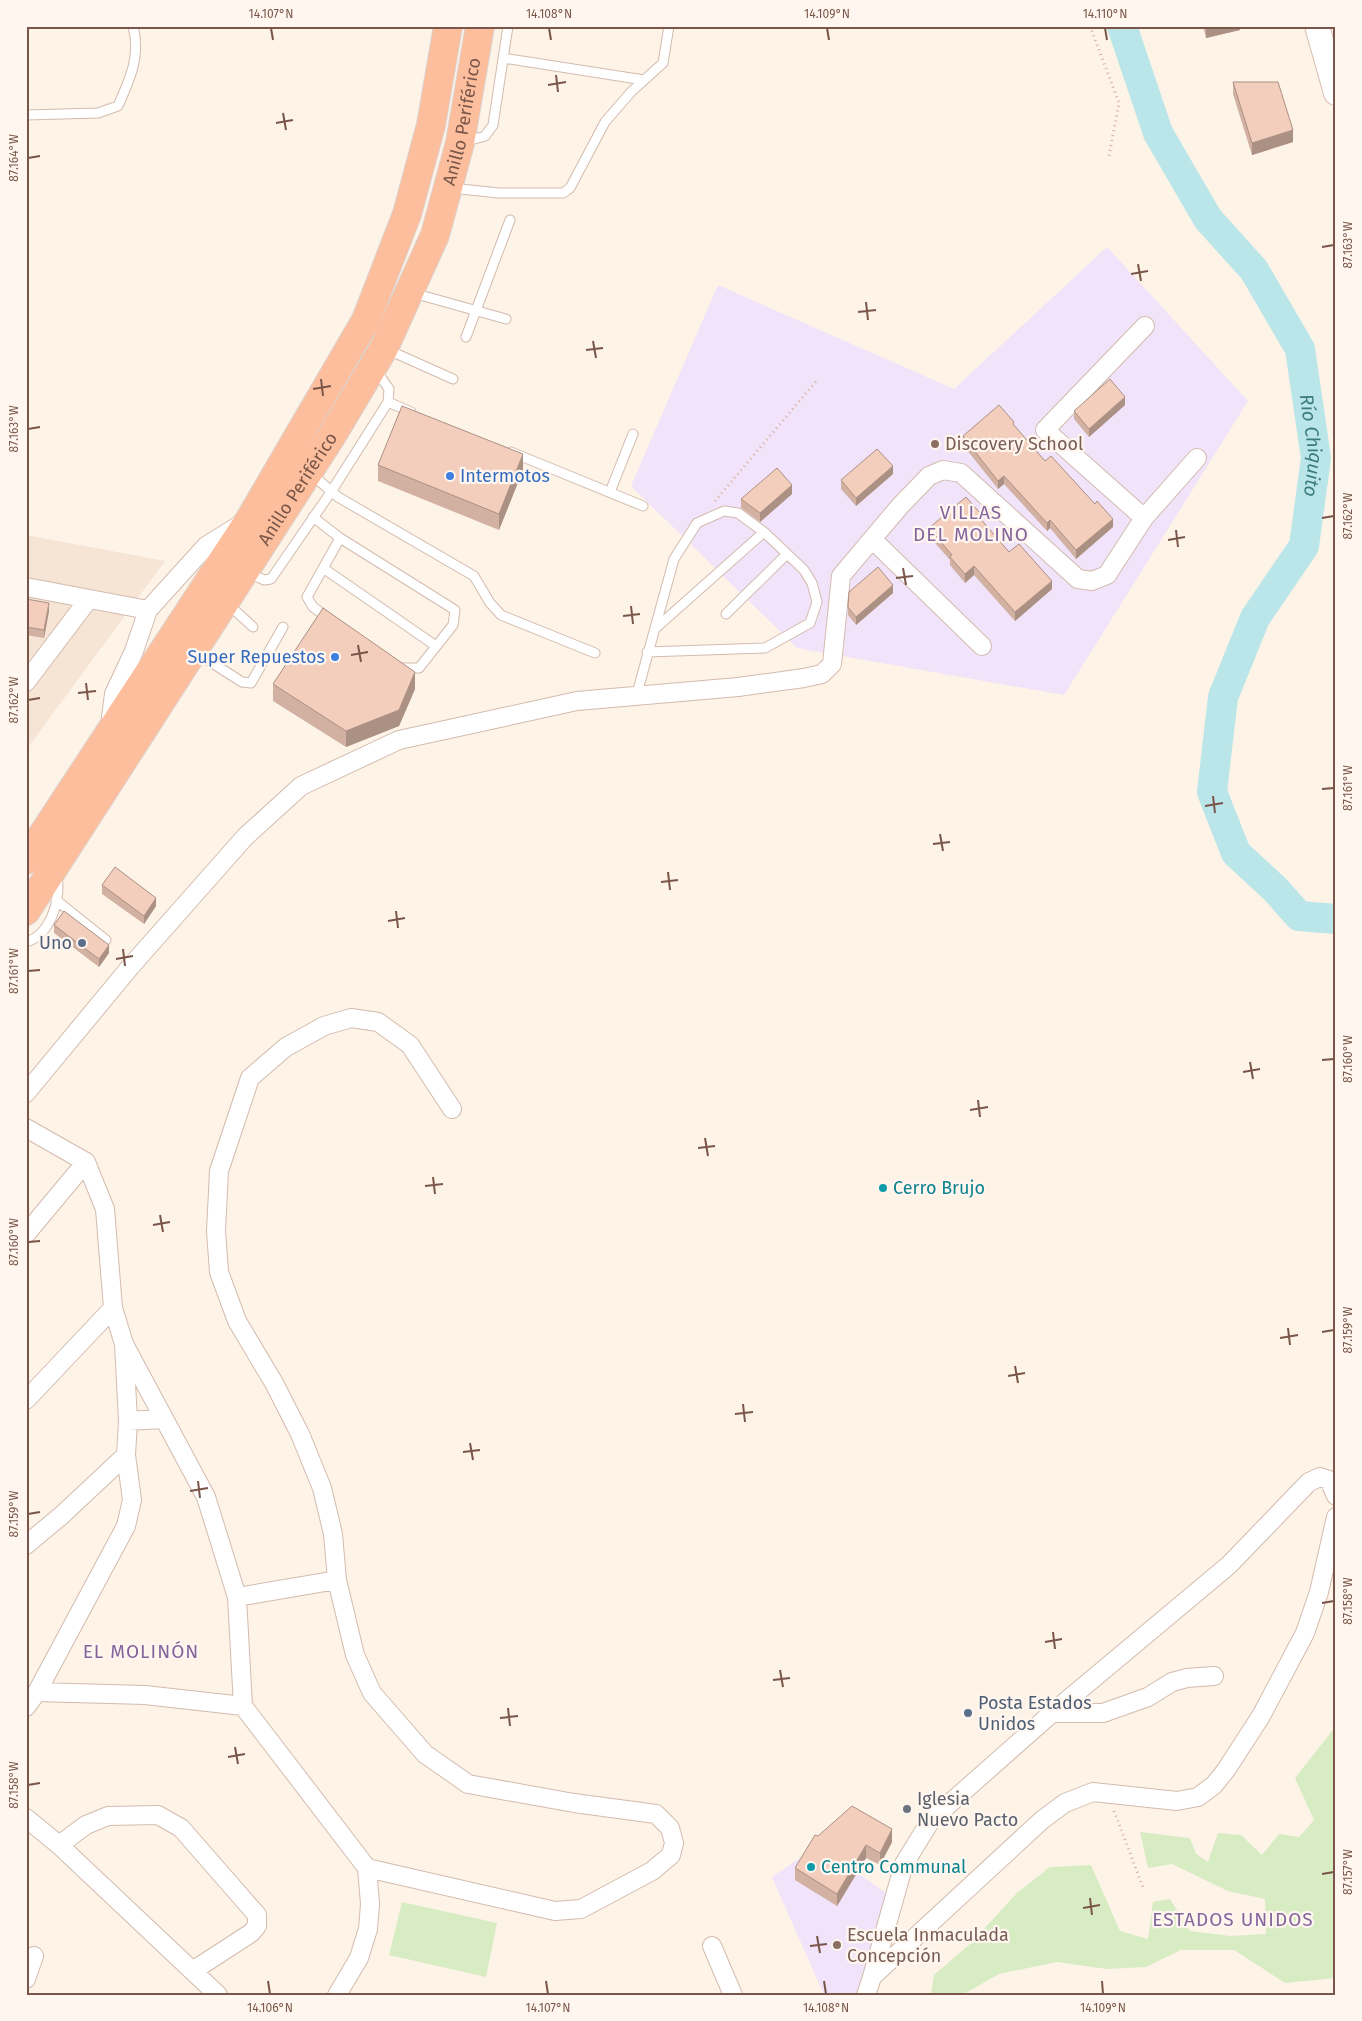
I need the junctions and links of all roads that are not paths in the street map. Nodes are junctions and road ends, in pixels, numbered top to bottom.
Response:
1 (133, 26) edge
2 (448, 26) edge
3 (480, 26) edge
4 (508, 26) edge
5 (669, 26) edge
6 (1317, 26) edge
7 (504, 58) junction
8 (644, 80) junction
9 (1336, 92) edge
10 (26, 115) edge
11 (460, 143) junction
12 (449, 187) junction
13 (510, 220) dead end
14 (410, 293) junction
15 (476, 311) junction
16 (506, 319) dead end
17 (1145, 326) dead end
18 (466, 337) dead end
19 (378, 358) junction
20 (453, 379) dead end
21 (388, 402) junction
22 (416, 414) edge
23 (632, 434) dead end
24 (499, 447) edge
25 (1197, 458) dead end
26 (308, 472) junction
27 (331, 492) junction
28 (610, 492) junction
29 (643, 506) dead end
30 (313, 517) junction
31 (1144, 518) junction
32 (250, 519) junction
33 (764, 532) junction
34 (340, 538) junction
35 (872, 539) junction
36 (787, 554) junction
37 (323, 568) junction
38 (244, 571) junction
39 (26, 587) edge
40 (88, 600) junction
41 (225, 601) junction
42 (148, 610) junction
43 (726, 614) dead end
44 (337, 624) edge
45 (253, 627) dead end
46 (283, 627) dead end
47 (656, 627) junction
48 (436, 646) junction
49 (982, 646) dead end
50 (193, 651) junction
51 (647, 652) junction
52 (595, 654) dead end
53 (394, 663) edge
54 (26, 681) edge
55 (636, 697) junction
56 (108, 738) junction
57 (26, 860) edge
58 (55, 866) junction
59 (56, 900) junction
60 (26, 911) edge
61 (106, 940) edge
62 (26, 942) edge
63 (26, 1093) edge
64 (452, 1108) dead end
65 (26, 1128) edge
66 (86, 1162) junction
67 (26, 1234) edge
68 (113, 1308) junction
69 (124, 1344) junction
70 (26, 1400) edge
71 (163, 1419) junction
72 (128, 1421) junction
73 (126, 1455) junction
74 (1336, 1496) edge
75 (1336, 1517) edge
76 (26, 1545) edge
77 (337, 1580) junction
78 (237, 1597) junction
79 (1214, 1676) dead end
80 (37, 1692) junction
81 (243, 1706) junction
82 (26, 1707) edge
83 (1052, 1713) junction
84 (26, 1818) edge
85 (59, 1845) junction
86 (367, 1868) junction
87 (712, 1946) dead end
88 (34, 1956) dead end
89 (194, 1970) junction
90 (872, 1977) junction
91 (26, 1979) edge
92 (218, 1995) edge
93 (337, 1995) edge
94 (733, 1995) edge
95 (866, 1995) edge

1 - 10 lane
2 - 32 highway, Anillo Periférico
3 - 11 highway, Anillo Periférico
4 - 7 lane
5 - 8 lane
6 - 9 main road
7 - 8 lane
7 - 11 lane
8 - 12 lane
11 - 12 highway, Anillo Periférico
12 - 14 highway, Anillo Periférico
13 - 15 lane
14 - 15 lane
14 - 19 highway, Anillo Periférico
15 - 16 lane
15 - 18 lane
17 - 31 street
19 - 20 lane
19 - 21 lane
19 - 26 highway, Anillo Periférico
21 - 22 lane
21 - 27 lane
23 - 28 lane
24 - 28 lane
25 - 31 street
26 - 27 lane
26 - 38 highway, Anillo Periférico
27 - 30 lane
27 - 52 lane
28 - 29 lane
30 - 34 lane
30 - 38 lane
31 - 35 street
32 - 42 street
32 - 56 highway, Anillo Periférico
33 - 36 lane
33 - 47 lane
33 - 47 lane
34 - 37 lane
34 - 48 lane
35 - 49 street
35 - 55 street
36 - 43 lane
36 - 51 lane
37 - 44 lane
37 - 48 lane
38 - 41 highway, Anillo Periférico
39 - 40 street
40 - 42 street
40 - 54 street
41 - 45 lane
41 - 50 highway, Anillo Periférico
42 - 56 street
46 - 50 lane
47 - 51 lane
48 - 53 lane
50 - 58 highway, Anillo Periférico
51 - 55 lane
55 - 63 street
56 - 57 highway, Anillo Periférico
58 - 59 lane
58 - 60 highway, Anillo Periférico
59 - 61 lane
59 - 62 lane
64 - 77 street
65 - 66 street
66 - 67 street
66 - 68 street
68 - 69 street
68 - 70 street
69 - 71 street
69 - 72 street
71 - 72 street
71 - 78 street
72 - 73 street
73 - 76 street
73 - 80 street
74 - 83 street
75 - 90 street
77 - 78 street
77 - 86 street
78 - 81 street
79 - 83 street
80 - 81 street
80 - 82 street
81 - 86 street
83 - 90 street
84 - 85 street
85 - 89 street
85 - 89 street
86 - 93 street
87 - 94 street
88 - 91 street
89 - 92 street
90 - 95 street

